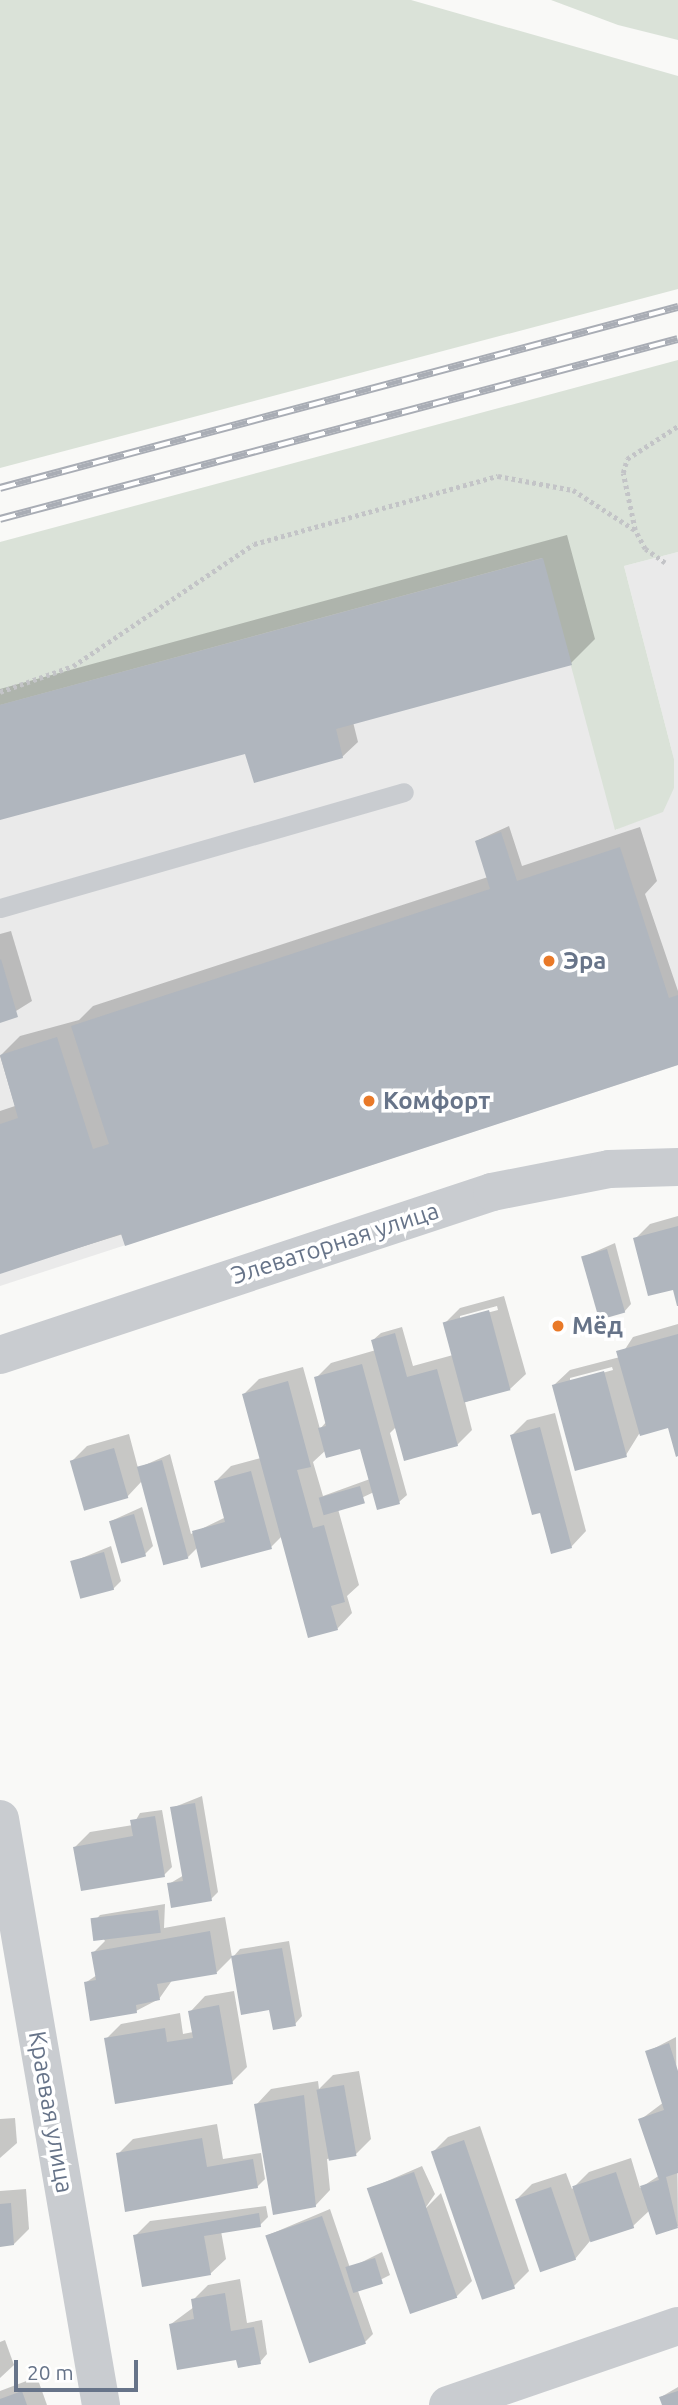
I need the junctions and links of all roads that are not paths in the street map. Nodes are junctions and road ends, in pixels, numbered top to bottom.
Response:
1 (404, 792) dead end
2 (0, 908) edge
3 (678, 1167) edge
4 (0, 1354) edge
5 (0, 1819) edge
6 (678, 2326) edge
7 (101, 2405) edge
8 (448, 2405) edge

1 - 2 lane
3 - 4 street, Элеваторная улица
5 - 7 street, Краевая улица
6 - 8 street

